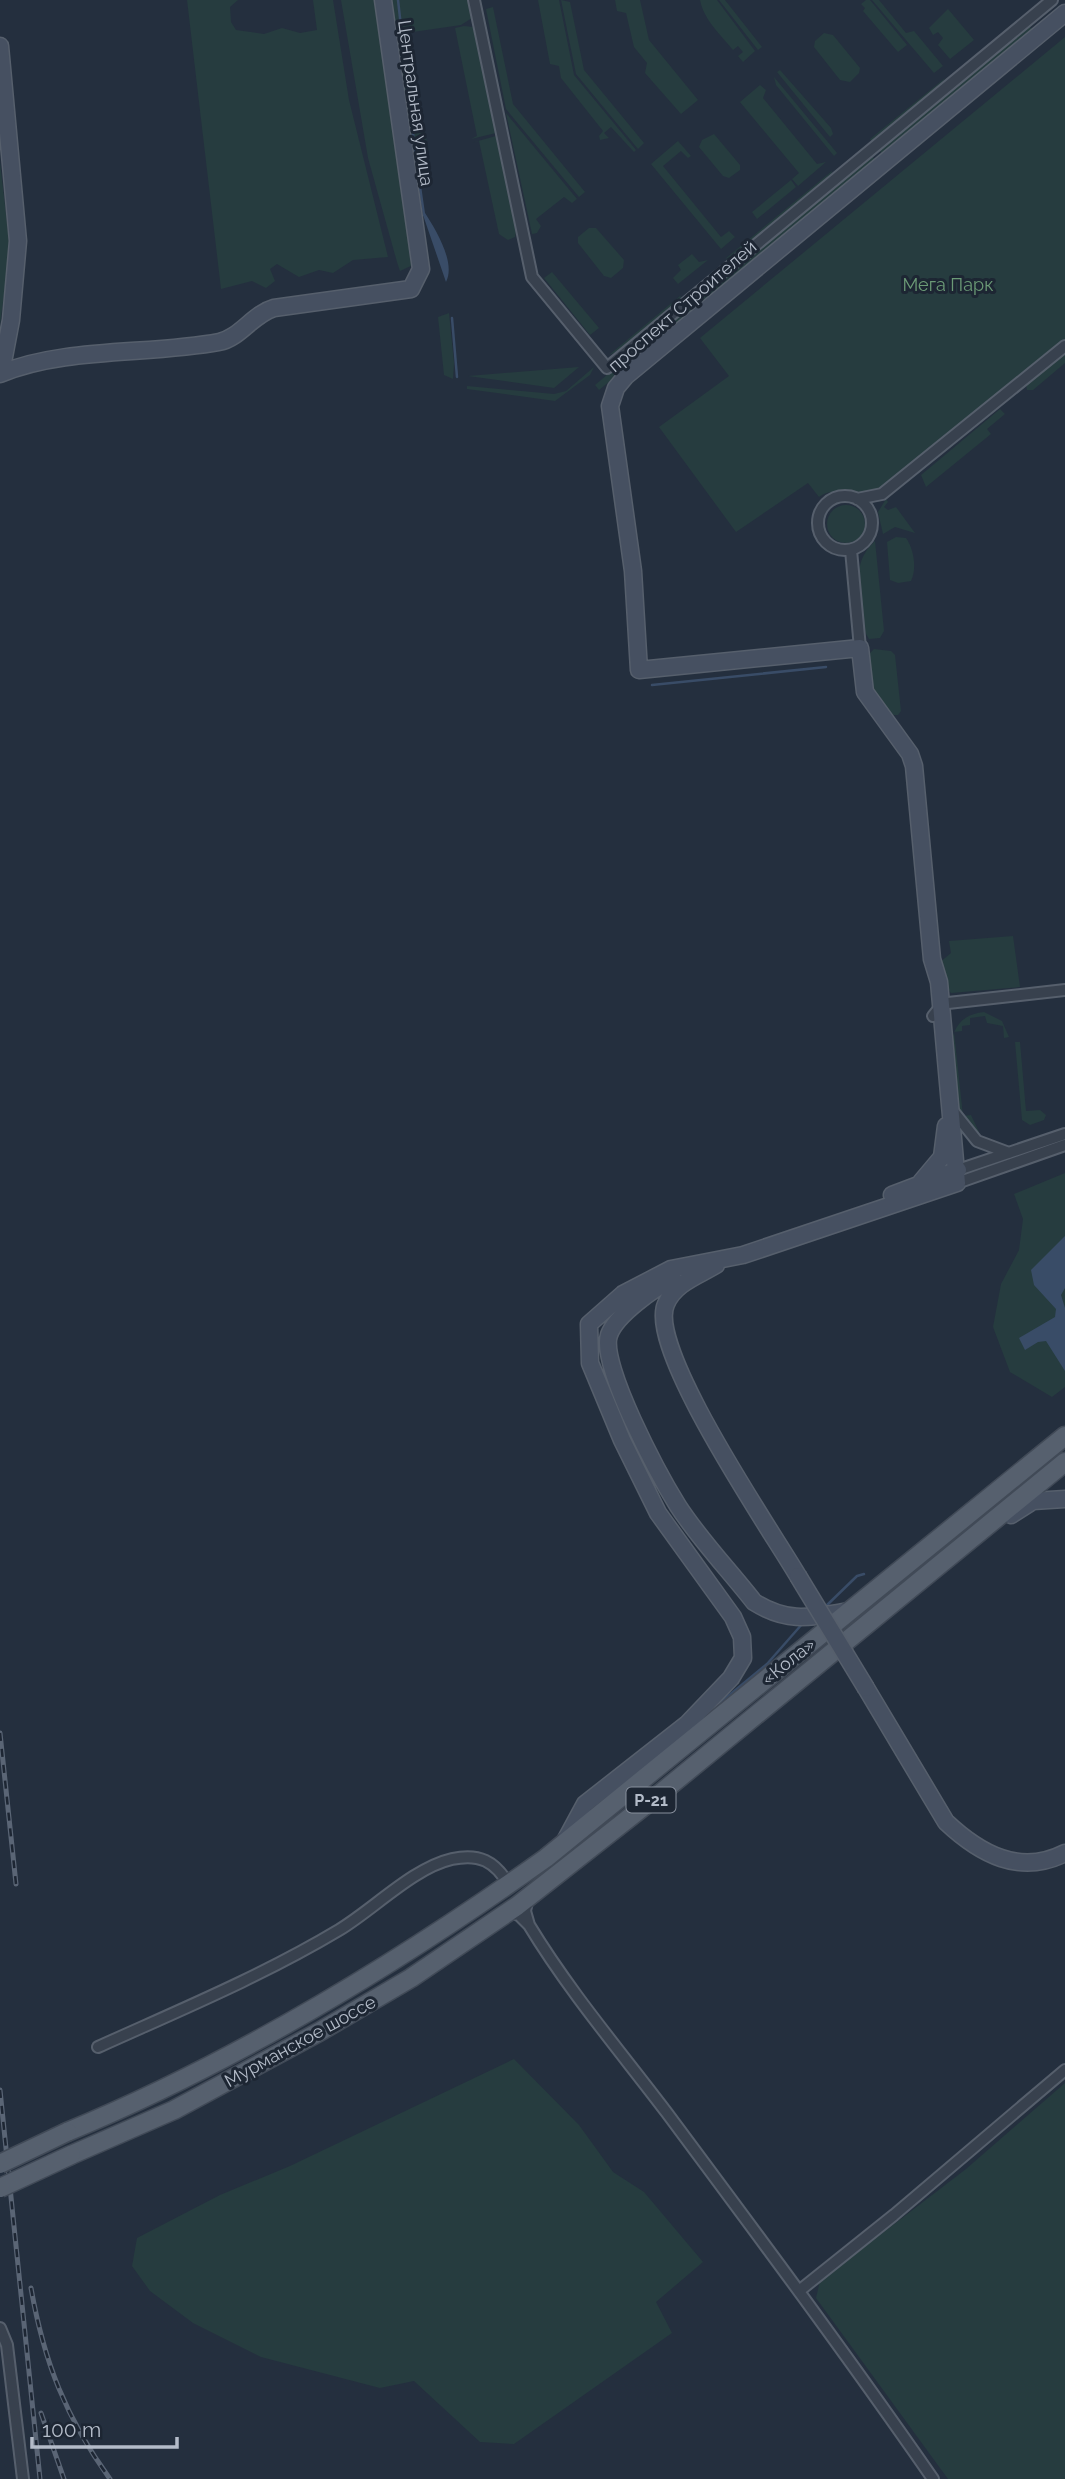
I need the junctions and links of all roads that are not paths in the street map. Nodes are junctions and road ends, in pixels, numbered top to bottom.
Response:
1 (383, 0) edge
2 (474, 0) edge
3 (1052, 0) edge
4 (1065, 13) edge
5 (1065, 23) edge
6 (0, 46) edge
7 (1065, 345) edge
8 (0, 373) edge
9 (614, 415) junction
10 (882, 494) junction
11 (857, 499) junction
12 (871, 517) junction
13 (850, 550) junction
14 (860, 648) junction
15 (932, 959) junction
16 (939, 984) junction
17 (1065, 990) edge
18 (960, 1002) junction
19 (937, 1011) junction
20 (949, 1118) junction
21 (1065, 1134) edge
22 (1065, 1145) edge
23 (1009, 1153) junction
24 (954, 1178) junction
25 (916, 1186) junction
26 (727, 1259) junction
27 (1065, 1436) edge
28 (1065, 1462) edge
29 (1065, 1499) edge
30 (960, 1548) junction
31 (850, 1611) junction
32 (564, 1844) junction
33 (1065, 1853) edge
34 (509, 1885) junction
35 (518, 1905) junction
36 (529, 1925) junction
37 (98, 2047) dead end
38 (1065, 2070) edge
39 (0, 2164) edge
40 (0, 2188) edge
41 (799, 2291) junction
42 (0, 2328) edge
43 (23, 2479) edge
44 (933, 2479) edge

1 - 8 street, Центральная улица
2 - 3 street
4 - 9 street, проспект Строителей
5 - 9 street, проспект Строителей
6 - 8 street
7 - 10 street
9 - 14 street
10 - 11 street
10 - 12 street
11 - 12 street
11 - 13 street
12 - 13 street
13 - 14 street
14 - 15 street
15 - 16 street
15 - 19 street
16 - 18 street
16 - 19 street
17 - 18 street
18 - 19 street
19 - 20 street
20 - 23 street
20 - 24 street
20 - 25 street
21 - 23 street
22 - 24 street
23 - 24 street
24 - 25 street
24 - 26 street
25 - 26 street
26 - 31 street
26 - 32 street
26 - 33 street, bridge
27 - 31 main road, «Кола» / Р-21
28 - 30 main road, «Кола» / Р-21
29 - 30 street
30 - 35 main road, «Кола» / Р-21
31 - 32 main road, «Кола» / Р-21
32 - 34 main road, «Кола» / Р-21
34 - 37 street
34 - 39 main road, Мурманское шоссе, bridge
35 - 36 street
35 - 36 street
35 - 40 main road, Мурманское шоссе, bridge
36 - 41 street
38 - 41 street
41 - 44 street
42 - 43 street

